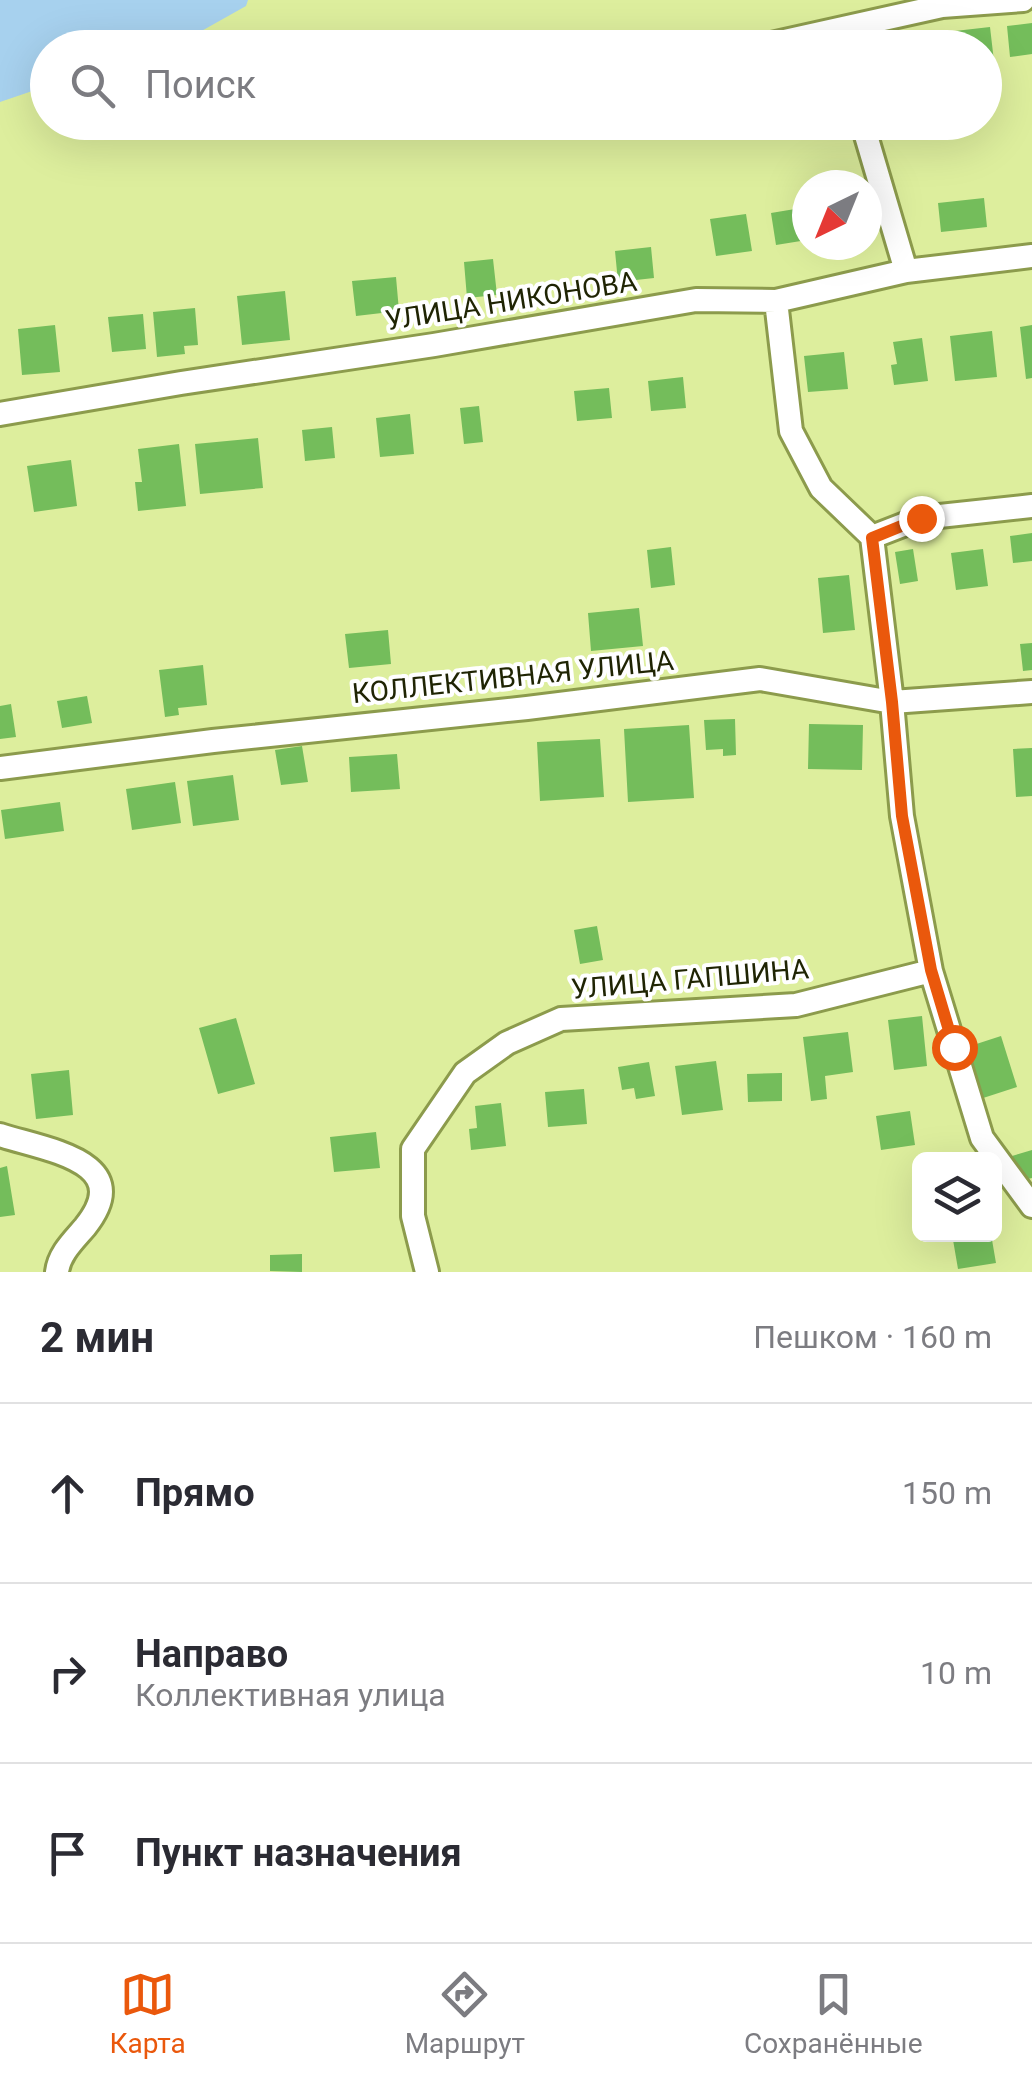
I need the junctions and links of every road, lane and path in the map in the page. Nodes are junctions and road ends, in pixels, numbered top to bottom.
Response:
1 (1023, 0) edge
2 (863, 30) edge
3 (867, 140) edge
4 (1032, 256) edge
5 (906, 272) junction
6 (776, 301) junction
7 (0, 414) edge
8 (1032, 506) edge
9 (872, 538) junction
10 (1032, 692) edge
11 (892, 702) junction
12 (0, 768) edge
13 (931, 970) junction
14 (0, 1135) edge
15 (1032, 1206) edge
16 (57, 1272) edge
17 (427, 1272) edge

1 - 2 street
3 - 5 street
4 - 5 street, УЛИЦА НИКОНОВА
5 - 6 street, УЛИЦА НИКОНОВА
6 - 7 street, УЛИЦА НИКОНОВА
6 - 9 street
8 - 9 street
9 - 11 street
10 - 11 street, КОЛЛЕКТИВНАЯ УЛИЦА
11 - 12 street, КОЛЛЕКТИВНАЯ УЛИЦА
11 - 13 street
13 - 15 street
13 - 17 street, УЛИЦА ГАПШИНА
14 - 16 street

